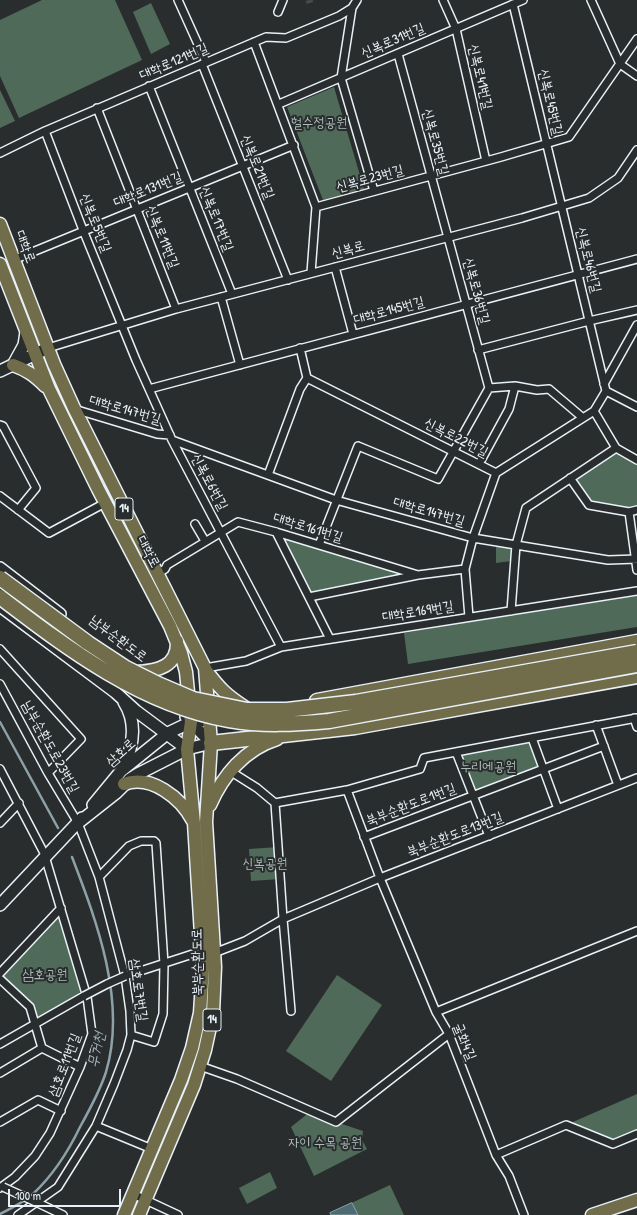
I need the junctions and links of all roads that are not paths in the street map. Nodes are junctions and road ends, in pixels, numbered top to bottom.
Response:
1 (178, 0) edge
2 (283, 0) edge
3 (357, 0) edge
4 (443, 0) edge
5 (523, 0) edge
6 (591, 0) edge
7 (513, 4) junction
8 (352, 8) junction
9 (278, 12) dead end
10 (456, 29) junction
11 (637, 39) edge
12 (254, 42) junction
13 (398, 54) junction
14 (204, 63) junction
15 (620, 64) junction
16 (637, 76) edge
17 (341, 78) junction
18 (149, 86) junction
19 (279, 104) junction
20 (97, 108) junction
21 (45, 131) junction
22 (547, 144) junction
23 (294, 145) junction
24 (637, 150) edge
25 (0, 153) edge
26 (486, 161) junction
27 (242, 166) junction
28 (431, 176) junction
29 (189, 187) junction
30 (374, 191) junction
31 (562, 206) junction
32 (316, 207) junction
33 (136, 208) junction
34 (0, 224) edge
35 (83, 230) junction
36 (448, 238) junction
37 (637, 259) edge
38 (13, 260) junction
39 (0, 264) edge
40 (335, 267) junction
41 (312, 273) junction
42 (578, 274) junction
43 (288, 280) junction
44 (232, 294) junction
45 (221, 297) junction
46 (466, 304) junction
47 (176, 309) junction
48 (637, 310) edge
49 (589, 320) junction
50 (122, 325) junction
51 (637, 325) edge
52 (26, 332) junction
53 (353, 334) junction
54 (48, 348) junction
55 (300, 348) junction
56 (478, 350) junction
57 (35, 354) junction
58 (240, 364) junction
59 (13, 365) junction
60 (0, 371) edge
61 (307, 378) junction
62 (515, 386) junction
63 (489, 388) junction
64 (605, 388) junction
65 (49, 389) junction
66 (149, 389) junction
67 (637, 407) edge
68 (74, 408) junction
69 (594, 411) junction
70 (583, 418) junction
71 (0, 425) edge
72 (171, 438) junction
73 (616, 448) junction
74 (453, 452) junction
75 (637, 460) edge
76 (479, 464) junction
77 (496, 473) junction
78 (268, 475) junction
79 (570, 478) junction
80 (0, 496) edge
81 (336, 500) junction
82 (105, 503) junction
83 (18, 510) junction
84 (637, 510) edge
85 (629, 512) junction
86 (195, 524) dead end
87 (221, 532) junction
88 (276, 532) junction
89 (473, 538) junction
90 (205, 541) junction
91 (319, 545) junction
92 (516, 545) junction
93 (636, 560) edge
94 (0, 568) edge
95 (465, 569) junction
96 (637, 570) edge
97 (157, 574) junction
98 (418, 575) junction
99 (0, 578) edge
100 (637, 591) edge
101 (0, 597) edge
102 (309, 597) junction
103 (0, 606) edge
104 (511, 611) junction
105 (469, 617) junction
106 (330, 639) junction
107 (176, 640) junction
108 (637, 642) edge
109 (281, 647) junction
110 (0, 649) edge
111 (637, 652) edge
112 (205, 668) junction
113 (137, 672) junction
114 (635, 673) edge
115 (0, 684) edge
116 (120, 697) junction
117 (247, 708) junction
118 (635, 718) edge
119 (209, 720) junction
120 (191, 722) junction
121 (596, 725) junction
122 (637, 727) edge
123 (168, 734) junction
124 (292, 734) junction
125 (532, 738) junction
126 (211, 743) junction
127 (604, 746) junction
128 (187, 749) junction
129 (456, 752) junction
130 (0, 769) edge
131 (544, 769) junction
132 (230, 771) junction
133 (121, 772) junction
134 (48, 773) junction
135 (637, 778) edge
136 (124, 784) junction
137 (618, 785) junction
138 (346, 790) junction
139 (473, 795) junction
140 (19, 803) junction
141 (275, 803) junction
142 (558, 809) junction
143 (207, 812) junction
144 (0, 823) edge
145 (78, 823) junction
146 (194, 823) junction
147 (489, 836) junction
148 (364, 837) junction
149 (47, 855) junction
150 (99, 877) junction
151 (380, 878) junction
152 (0, 905) edge
153 (61, 908) junction
154 (283, 919) junction
155 (637, 931) edge
156 (202, 951) junction
157 (214, 953) junction
158 (164, 964) junction
159 (0, 973) edge
160 (125, 976) junction
161 (0, 979) edge
162 (291, 1011) dead end
163 (436, 1012) junction
164 (35, 1024) junction
165 (449, 1034) junction
166 (131, 1035) junction
167 (0, 1044) edge
168 (42, 1048) junction
169 (200, 1066) junction
170 (80, 1067) junction
171 (0, 1073) edge
172 (60, 1111) junction
173 (0, 1122) edge
174 (96, 1126) junction
175 (637, 1134) edge
176 (152, 1149) junction
177 (496, 1156) junction
178 (1, 1186) edge
179 (133, 1194) junction
180 (146, 1200) junction
181 (637, 1200) edge
182 (60, 1214) edge
183 (18, 1215) edge
184 (124, 1215) edge
185 (140, 1215) edge
186 (178, 1215) edge
187 (524, 1215) edge
188 (592, 1215) edge

1 - 14 street, 신복로21번길
2 - 9 street
3 - 8 street, 대학로121번길
4 - 10 street, 신복로41번길
5 - 7 street, 신복로31번길
6 - 15 street
7 - 10 street, 신복로31번길
7 - 22 street, 신복로45번길
8 - 12 street, 대학로121번길
8 - 17 street, 신복로31번길
10 - 13 street, 신복로31번길
10 - 26 street, 신복로41번길
11 - 15 street, 신복로23번길
12 - 14 street, 대학로121번길
12 - 19 street
13 - 17 street, 신복로31번길
13 - 28 street, 신복로35번길
14 - 18 street, 대학로121번길
14 - 27 street, 신복로21번길
15 - 16 street
15 - 22 street, 신복로23번길
17 - 19 street
17 - 30 street, 신복로31번길
18 - 20 street, 대학로121번길
18 - 29 street, 신복로17번길
19 - 23 street
20 - 21 street, 대학로121번길
20 - 33 street, 신복로11번길
21 - 25 street, 대학로121번길
21 - 35 street, 신복로5번길
22 - 26 street, 신복로23번길
22 - 31 street, 신복로45번길
23 - 27 street, 대학로131번길
23 - 32 street
24 - 31 street, 신복로
26 - 28 street, 신복로23번길
27 - 29 street, 대학로131번길
27 - 43 street, 신복로21번길
28 - 30 street, 신복로23번길
28 - 36 street, 신복로35번길
29 - 33 street, 대학로131번길
29 - 44 street, 신복로17번길
30 - 32 street, 신복로23번길
31 - 36 street, 신복로
31 - 42 street, 신복로46번길
32 - 41 street
33 - 35 street, 대학로131번길
33 - 47 street, 신복로11번길
34 - 38 main road, 대학로 / 14
35 - 38 street, 대학로131번길
35 - 50 street, 신복로5번길
36 - 40 street, 신복로
36 - 46 street, 신복로36번길
37 - 42 street, 대학로145번길
38 - 54 main road, 대학로 / 14
39 - 52 main road, 대학로 / 14
40 - 41 street, 신복로
40 - 53 street
41 - 43 street, 신복로
42 - 46 street, 대학로145번길
42 - 49 street, 신복로46번길
43 - 44 street, 신복로
44 - 45 street, 신복로
45 - 47 street, 신복로
45 - 58 street
46 - 53 street, 대학로145번길
46 - 56 street, 신복로36번길
47 - 50 street, 신복로
48 - 49 street
49 - 56 street
49 - 64 street, 신복로46번길
50 - 54 street, 신복로
50 - 66 street, 신복로6번길
51 - 64 street
52 - 57 main road, 대학로 / 14
52 - 59 main road
53 - 55 street, 대학로145번길
54 - 57 main road
54 - 68 main road, 대학로 / 14
55 - 58 street, 대학로145번길
55 - 61 street
56 - 63 street, 신복로36번길
57 - 59 main road
57 - 65 main road, 대학로 / 14
58 - 66 street, 대학로145번길
59 - 60 main road
59 - 65 main road
61 - 74 street, 신복로22번길
61 - 78 street
62 - 63 street
62 - 70 street
62 - 76 street
63 - 74 street
64 - 67 street
64 - 69 street, 신복로22번길
65 - 82 main road, 대학로 / 14
66 - 72 street, 신복로6번길
68 - 72 street, 대학로147번길
68 - 97 main road, 대학로 / 14
69 - 70 street, 신복로22번길
69 - 73 street
70 - 77 street, 신복로22번길
71 - 83 street
72 - 78 street, 대학로147번길
72 - 87 street, 신복로6번길
73 - 75 street
73 - 79 street
74 - 76 street, 신복로22번길
74 - 81 street
76 - 77 street, 신복로22번길
77 - 89 street
78 - 81 street, 대학로147번길
79 - 85 street
79 - 92 street
80 - 83 street
81 - 89 street, 대학로147번길
81 - 91 street
82 - 83 street
82 - 107 main road, 대학로 / 14
84 - 85 street
85 - 93 street
86 - 90 street
87 - 88 street, 대학로161번길
87 - 90 street, 대학로161번길
87 - 109 street, 신복로6번길
88 - 91 street, 대학로161번길
88 - 102 street
89 - 92 street, 대학로147번길
89 - 95 street
90 - 97 street, 대학로161번길
91 - 98 street, 대학로161번길
92 - 93 street, 대학로147번길
92 - 104 street
93 - 96 street
94 - 113 main road, 남부순환도로
95 - 98 street, 대학로161번길
95 - 105 street
97 - 112 main road, 대학로 / 14
98 - 102 street
99 - 111 highway, bridge
100 - 104 street, 대학로169번길
101 - 114 highway, bridge
102 - 106 street
103 - 116 main road
104 - 105 street, 대학로169번길
105 - 106 street, 대학로169번길
106 - 109 street, 대학로169번길
107 - 113 main road
107 - 120 main road, 대학로 / 14
108 - 117 highway
109 - 112 street, 대학로169번길
110 - 134 street
112 - 117 main road
112 - 119 main road, 대학로 / 14
113 - 120 main road, 남부순환도로
114 - 124 highway
115 - 134 street, 남부순환도로23번길
116 - 123 main road
116 - 133 main road
117 - 119 highway
118 - 121 street
118 - 122 street
119 - 120 main road, 삼호로
119 - 126 main road, 대학로 / 14
120 - 123 main road, 삼호로
120 - 126 main road, 남부순환도로
120 - 128 main road, 대학로 / 14
121 - 125 street
121 - 127 street
123 - 128 main road
123 - 133 main road, 삼호로
124 - 126 highway
124 - 132 main road
125 - 129 street
125 - 131 street
126 - 128 main road, 삼호로
126 - 143 main road, 북부순환도로 / 14
127 - 131 street, 북부순환도로1번길
127 - 137 street
128 - 136 main road, 삼호로
128 - 146 main road, 대학로 / 14
129 - 138 street
129 - 139 street
130 - 140 street, 삼호로11번길
131 - 139 street, 북부순환도로1번길
131 - 142 street
132 - 141 street
132 - 143 main road
133 - 145 main road, 삼호로
134 - 145 street, 남부순환도로23번길
135 - 137 street, 북부순환도로13번길
136 - 145 main road, 삼호로
136 - 146 main road
137 - 142 street, 북부순환도로13번길
138 - 141 street
138 - 148 street, 북부순환도로1번길
139 - 147 street
139 - 148 street, 북부순환도로1번길
140 - 144 street
140 - 149 street, 삼호로11번길
141 - 154 street
142 - 147 street, 북부순환도로13번길
143 - 157 main road, 북부순환도로 / 14
145 - 149 main road, 삼호로
145 - 150 street, 삼호로7번길
146 - 156 main road, 북부순환도로 / 14
147 - 151 street, 북부순환도로13번길
148 - 151 street, 굴화4길
149 - 152 main road
149 - 153 street, 삼호로11번길
150 - 158 street
150 - 160 street, 삼호로7번길
151 - 154 street, 북부순환도로13번길
151 - 163 street, 굴화4길
153 - 159 street
153 - 170 street, 삼호로11번길
154 - 157 street, 북부순환도로13번길
154 - 162 street
155 - 163 street
156 - 158 street
156 - 176 main road, 북부순환도로 / 14
157 - 169 main road, 북부순환도로 / 14
158 - 160 street
158 - 166 street
160 - 164 street, bridge
160 - 166 street, 삼호로7번길
161 - 164 street
163 - 165 street, 굴화4길
164 - 167 street
164 - 168 street
165 - 169 street
165 - 177 street, 굴화4길
166 - 174 street, 삼호로7번길
168 - 170 street
168 - 171 street
169 - 180 main road, 북부순환도로 / 14
170 - 172 street, 삼호로11번길
172 - 173 street
172 - 178 street, 삼호로11번길
174 - 176 street
174 - 183 street, 삼호로7번길
175 - 177 street
176 - 179 main road, 북부순환도로 / 14
177 - 187 street, 굴화4길
178 - 182 street, bridge
179 - 180 street
179 - 184 main road, 북부순환도로 / 14
180 - 185 main road, 북부순환도로 / 14
180 - 186 street
181 - 188 main road

